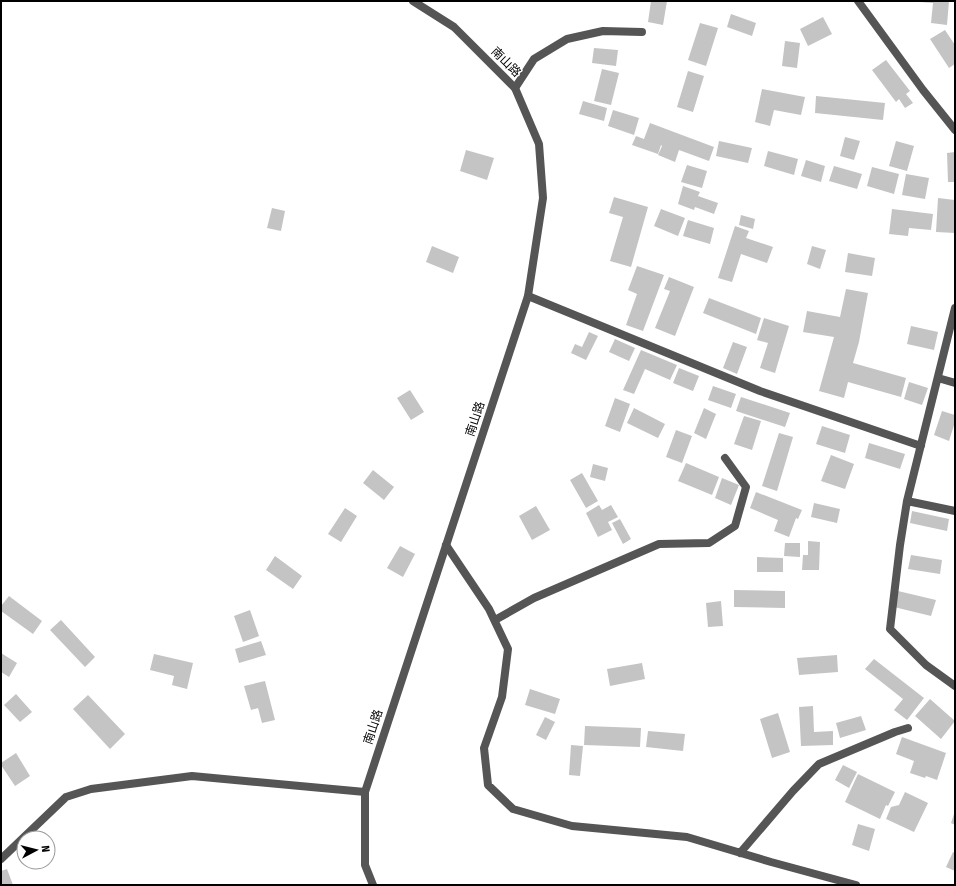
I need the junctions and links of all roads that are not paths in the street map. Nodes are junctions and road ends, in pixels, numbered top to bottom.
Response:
1 (413, 1) edge
2 (858, 1) edge
3 (642, 32) dead end
4 (515, 88) junction
5 (955, 130) edge
6 (528, 296) junction
7 (955, 308) edge
8 (938, 378) junction
9 (955, 383) edge
10 (921, 446) junction
11 (725, 458) dead end
12 (908, 501) junction
13 (955, 511) edge
14 (446, 545) junction
15 (495, 620) junction
16 (955, 686) edge
17 (908, 728) dead end
18 (365, 792) junction
19 (740, 853) junction
20 (1, 859) edge
21 (373, 885) edge
22 (856, 885) edge

1 - 4 street, 南山路
2 - 5 street
3 - 4 street
4 - 6 street, 南山路
6 - 10 street
6 - 14 street, 南山路
7 - 8 street
8 - 9 street
8 - 10 street
10 - 12 street
11 - 15 street
12 - 13 street
12 - 16 street
14 - 15 street
14 - 18 street, 南山路
15 - 19 street
17 - 19 street
18 - 20 street
18 - 21 street, 南山路
19 - 22 street

